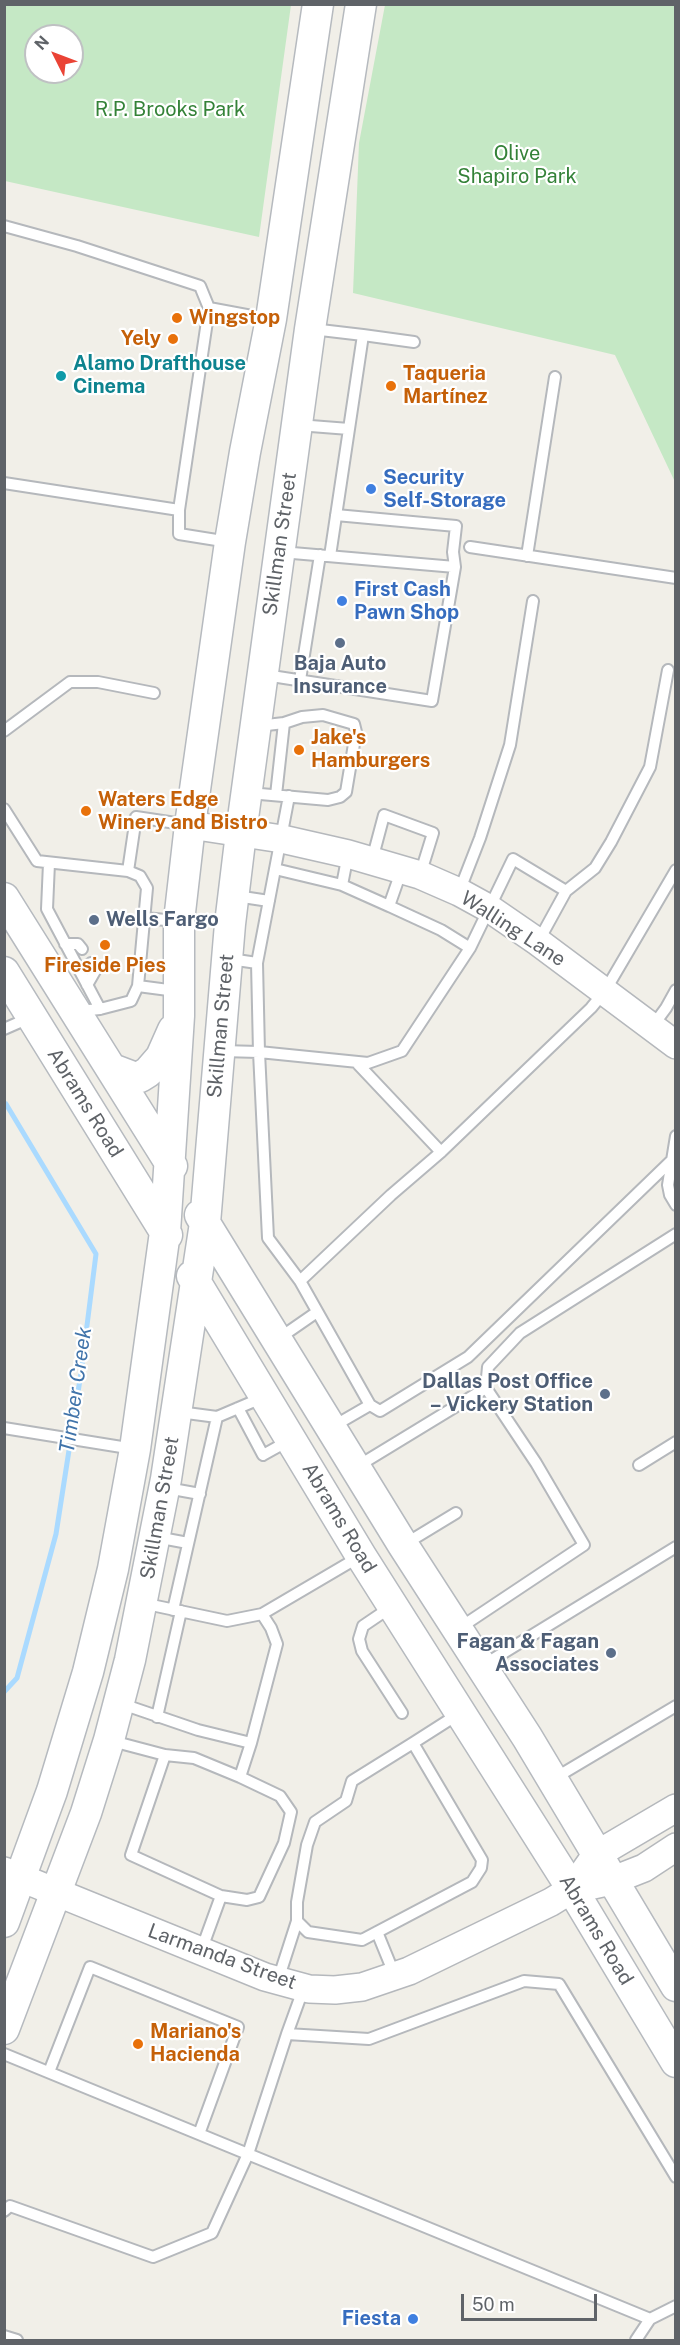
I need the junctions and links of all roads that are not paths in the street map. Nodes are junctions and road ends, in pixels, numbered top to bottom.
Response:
1 (318, 4) edge
2 (361, 4) edge
3 (4, 226) edge
4 (209, 308) junction
5 (272, 319) junction
6 (310, 329) junction
7 (363, 335) junction
8 (414, 342) dead end
9 (555, 377) dead end
10 (297, 425) junction
11 (349, 429) junction
12 (4, 483) edge
13 (179, 510) junction
14 (336, 515) junction
15 (231, 543) junction
16 (470, 547) dead end
17 (279, 551) junction
18 (527, 555) junction
19 (325, 556) junction
20 (455, 567) junction
21 (675, 578) edge
22 (533, 601) dead end
23 (668, 670) dead end
24 (262, 674) junction
25 (300, 680) junction
26 (154, 693) dead end
27 (270, 724) junction
28 (4, 731) edge
29 (246, 792) junction
30 (276, 795) junction
31 (289, 796) junction
32 (4, 809) edge
33 (190, 825) junction
34 (241, 833) junction
35 (282, 839) junction
36 (360, 857) junction
37 (49, 863) junction
38 (275, 869) junction
39 (675, 870) edge
40 (129, 871) junction
41 (411, 872) junction
42 (342, 885) junction
43 (566, 891) junction
44 (459, 892) junction
45 (233, 896) junction
46 (4, 898) edge
47 (269, 902) junction
48 (389, 906) junction
49 (490, 909) junction
50 (145, 918) junction
51 (180, 921) junction
52 (538, 942) junction
53 (65, 944) junction
54 (470, 948) junction
55 (82, 949) dead end
56 (226, 958) junction
57 (91, 963) dead end
58 (257, 963) junction
59 (4, 972) edge
60 (138, 986) junction
61 (675, 990) edge
62 (605, 991) junction
63 (88, 1002) junction
64 (180, 1004) junction
65 (32, 1016) junction
66 (652, 1027) junction
67 (4, 1029) edge
68 (675, 1045) edge
69 (219, 1050) junction
70 (259, 1052) junction
71 (356, 1062) junction
72 (112, 1069) junction
73 (675, 1136) edge
74 (441, 1152) junction
75 (672, 1160) junction
76 (170, 1162) junction
77 (675, 1205) edge
78 (205, 1223) junction
79 (165, 1232) junction
80 (675, 1234) edge
81 (300, 1281) junction
82 (197, 1283) junction
83 (317, 1312) junction
84 (278, 1339) junction
85 (486, 1388) junction
86 (265, 1397) junction
87 (370, 1404) junction
88 (238, 1408) junction
89 (177, 1411) junction
90 (217, 1417) junction
91 (332, 1427) junction
92 (4, 1428) edge
93 (291, 1440) junction
94 (675, 1442) edge
95 (121, 1447) junction
96 (639, 1465) dead end
97 (356, 1467) junction
98 (165, 1488) junction
99 (200, 1494) junction
100 (456, 1513) dead end
101 (155, 1537) junction
102 (188, 1543) junction
103 (403, 1545) junction
104 (675, 1546) edge
105 (364, 1561) junction
106 (142, 1603) junction
107 (393, 1606) junction
108 (177, 1611) junction
109 (262, 1614) junction
110 (458, 1629) junction
111 (481, 1666) junction
112 (119, 1703) junction
113 (675, 1706) edge
114 (402, 1713) dead end
115 (460, 1713) junction
116 (157, 1718) junction
117 (109, 1740) junction
118 (251, 1743) junction
119 (413, 1743) junction
120 (165, 1755) junction
121 (240, 1778) junction
122 (552, 1780) junction
123 (675, 1808) edge
124 (675, 1847) edge
125 (596, 1855) junction
126 (13, 1875) edge
127 (611, 1881) junction
128 (572, 1888) junction
129 (56, 1893) junction
130 (221, 1896) junction
131 (297, 1921) junction
132 (4, 1922) edge
133 (377, 1932) junction
134 (201, 1951) junction
135 (395, 1976) junction
136 (278, 1980) junction
137 (675, 1986) edge
138 (304, 1987) junction
139 (4, 2029) edge
140 (287, 2034) junction
141 (4, 2054) edge
142 (675, 2062) edge
143 (49, 2072) junction
144 (199, 2134) junction
145 (248, 2154) junction
146 (675, 2177) edge
147 (4, 2211) edge
148 (675, 2306) edge
149 (650, 2319) junction
150 (4, 2336) edge
151 (17, 2340) edge
152 (636, 2340) edge

1 - 5 main road, Skillman Street
2 - 6 main road, Skillman Street
3 - 4 lane
4 - 5 lane
4 - 13 lane
5 - 15 main road, Skillman Street
6 - 7 lane
6 - 10 main road, Skillman Street
7 - 8 lane
7 - 11 lane
9 - 18 lane
10 - 11 lane
10 - 17 main road, Skillman Street
11 - 14 lane
12 - 13 lane
13 - 15 lane
14 - 19 lane
14 - 20 lane
15 - 17 main road
15 - 33 main road, Skillman Street
16 - 18 lane
17 - 19 lane
17 - 24 main road, Skillman Street
18 - 21 lane
19 - 20 lane
19 - 25 lane
20 - 25 lane
22 - 44 lane
23 - 43 lane
24 - 25 lane
24 - 27 main road, Skillman Street
26 - 28 lane
27 - 29 main road, Skillman Street
27 - 30 lane
27 - 31 lane
29 - 30 lane
29 - 34 main road, Skillman Street
30 - 31 lane
31 - 35 lane
32 - 37 lane
33 - 34 street, Walling Lane
33 - 40 lane
33 - 51 main road, Skillman Street
34 - 35 street, Walling Lane
34 - 45 main road, Skillman Street
35 - 36 street, Walling Lane
35 - 38 lane
36 - 41 street, Walling Lane
36 - 41 lane
36 - 42 lane
37 - 40 lane
37 - 53 lane
38 - 42 lane
38 - 47 lane
39 - 62 lane
40 - 50 lane
41 - 44 street, Walling Lane
41 - 48 lane
42 - 48 lane
43 - 49 lane
43 - 52 lane
44 - 49 street, Walling Lane
45 - 47 lane
45 - 56 main road, Skillman Street
46 - 63 main road, Abrams Road
47 - 58 lane
48 - 54 lane
49 - 52 street, Walling Lane
49 - 54 lane
50 - 51 lane
50 - 60 lane
51 - 64 main road, Skillman Street
52 - 62 street, Walling Lane
53 - 55 lane
53 - 63 lane
54 - 71 lane
56 - 58 lane
56 - 69 main road, Skillman Street
57 - 63 lane
58 - 70 lane
59 - 65 main road, Abrams Road
60 - 63 lane
60 - 64 lane
61 - 66 lane
62 - 66 street, Walling Lane
62 - 74 lane
63 - 72 main road, Abrams Road
64 - 72 main road
64 - 76 main road, Skillman Street
65 - 67 lane
65 - 79 main road, Abrams Road
66 - 68 street, Walling Lane
69 - 70 lane
69 - 78 main road, Skillman Street
70 - 71 lane
70 - 81 lane
71 - 74 lane
72 - 76 main road, Abrams Road
73 - 75 lane
74 - 81 lane
75 - 77 lane
75 - 87 lane
76 - 78 main road, Abrams Road
76 - 79 main road, Skillman Street
78 - 82 main road, Skillman Street
78 - 84 main road, Abrams Road
79 - 82 main road, Abrams Road
79 - 95 main road, Skillman Street
80 - 85 lane
81 - 83 lane
82 - 86 main road, Abrams Road
82 - 89 main road, Skillman Street
83 - 84 lane
83 - 87 lane
84 - 91 main road, Abrams Road
85 - 97 lane
85 - 110 lane
86 - 88 lane
86 - 93 main road, Abrams Road
87 - 91 lane
88 - 90 lane
88 - 93 lane
89 - 90 lane
89 - 98 main road, Skillman Street
90 - 99 lane
91 - 97 main road, Abrams Road
92 - 95 lane
93 - 105 main road, Abrams Road
94 - 96 lane
95 - 126 main road, Skillman Street
97 - 103 main road, Abrams Road
98 - 99 lane
98 - 101 main road, Skillman Street
99 - 102 lane
100 - 103 lane
101 - 102 lane
101 - 106 main road, Skillman Street
102 - 108 lane
103 - 105 main road
103 - 110 main road, Abrams Road
104 - 111 lane
105 - 107 main road, Abrams Road
105 - 109 lane
106 - 108 lane
106 - 112 main road, Skillman Street
107 - 114 lane
107 - 115 main road, Abrams Road
108 - 109 lane
108 - 116 lane
109 - 118 lane
110 - 111 main road, Abrams Road
111 - 122 main road, Abrams Road
112 - 116 lane
112 - 117 main road, Skillman Street
113 - 122 lane
115 - 119 lane
115 - 128 main road, Abrams Road
116 - 118 lane
117 - 120 lane
117 - 129 main road, Skillman Street
118 - 121 lane
119 - 131 lane
119 - 133 lane
120 - 121 lane
120 - 130 lane
121 - 130 lane
122 - 125 main road, Abrams Road
123 - 125 street, Larmanda Street
124 - 127 street, Larmanda Street
125 - 127 main road, Abrams Road
125 - 128 street, Larmanda Street
126 - 129 street, Larmanda Street
126 - 132 main road, Skillman Street
127 - 128 street, Larmanda Street
127 - 137 main road, Abrams Road
128 - 135 street, Larmanda Street
128 - 142 main road, Abrams Road
129 - 134 street, Larmanda Street
129 - 139 main road, Skillman Street
130 - 134 lane
131 - 133 lane
131 - 136 lane
133 - 135 lane
134 - 136 street, Larmanda Street
135 - 138 street, Larmanda Street
136 - 138 street, Larmanda Street
138 - 140 lane
140 - 145 lane
140 - 146 lane
141 - 143 lane
143 - 144 lane
143 - 144 lane
144 - 145 lane
145 - 147 lane
145 - 149 lane
148 - 149 lane
149 - 152 lane
150 - 151 lane

